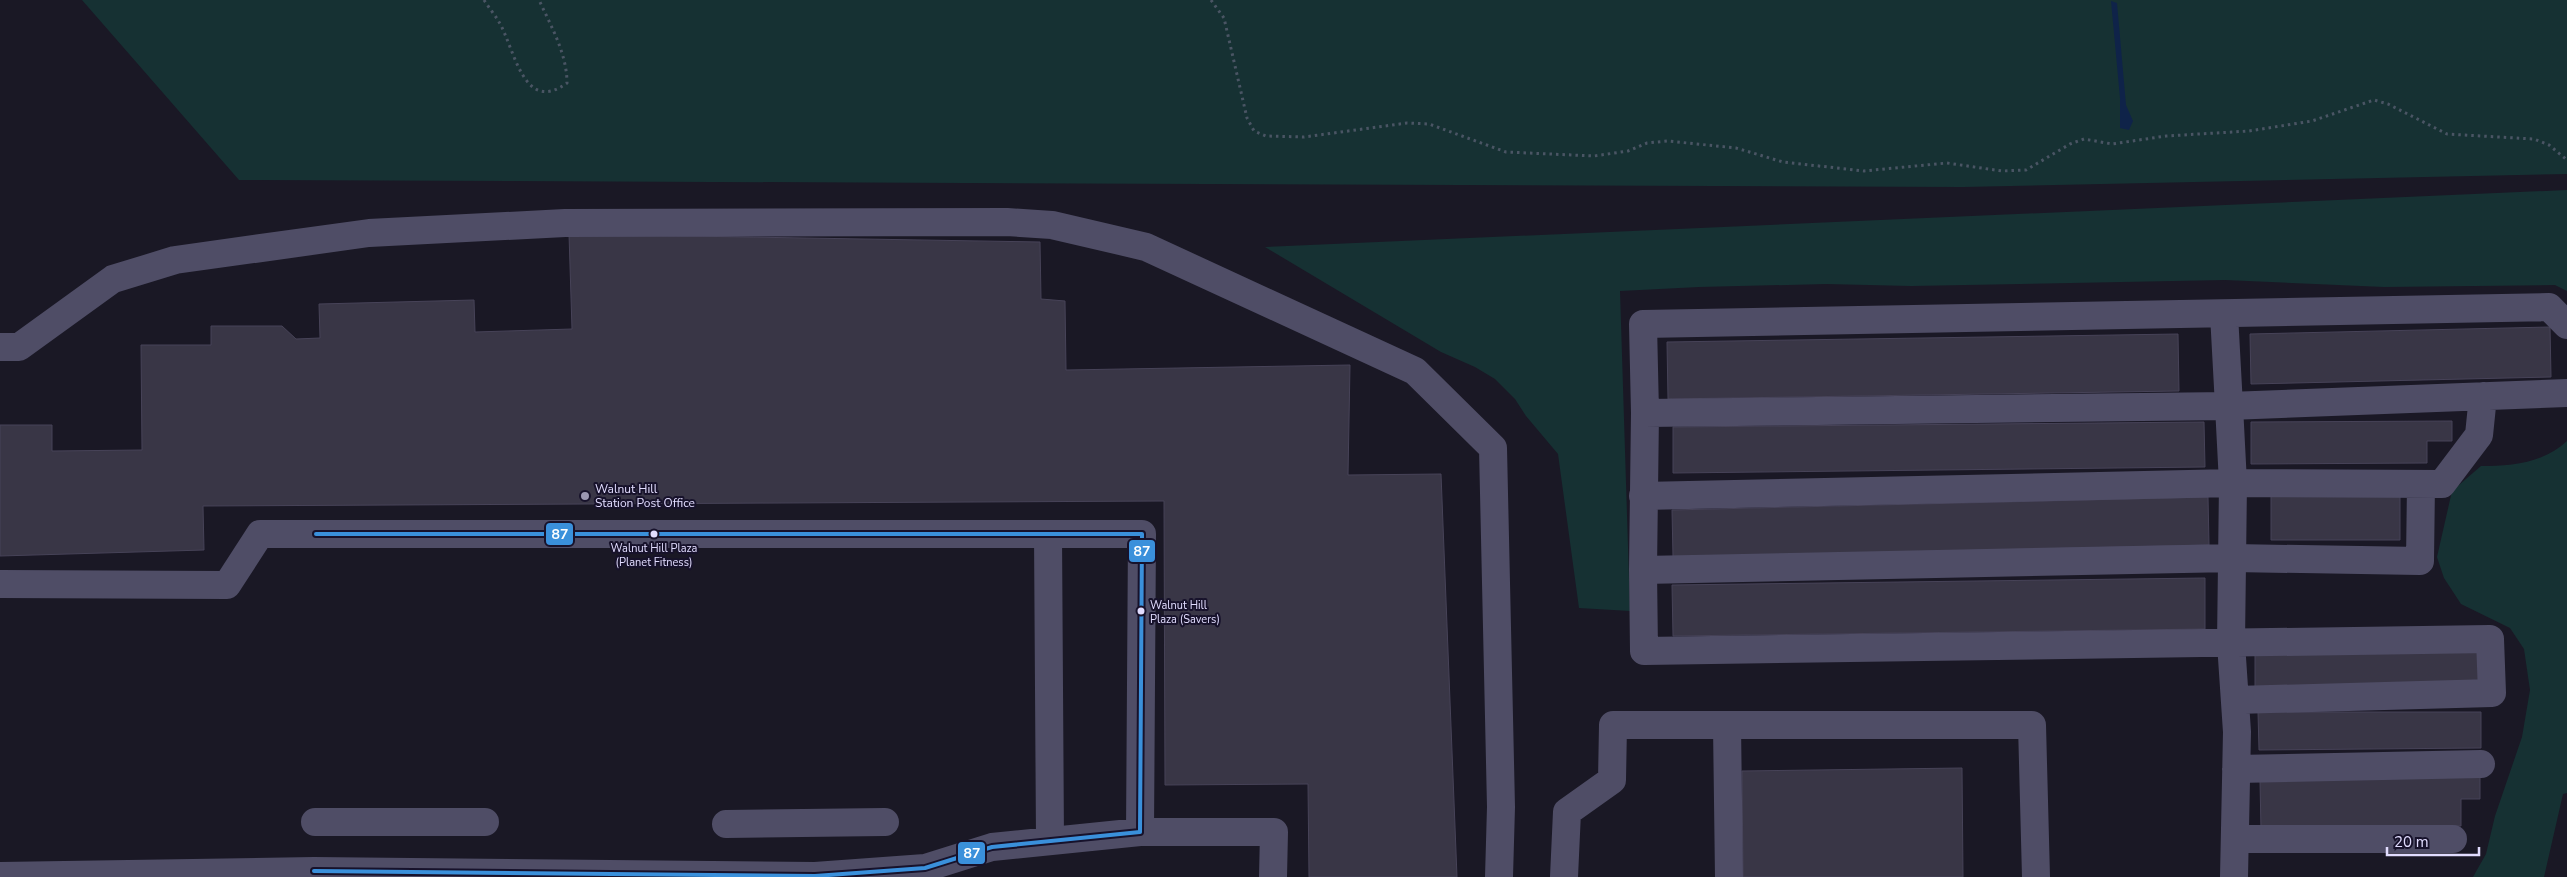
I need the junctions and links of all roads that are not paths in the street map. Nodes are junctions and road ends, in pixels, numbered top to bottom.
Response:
1 (2224, 314) junction
2 (2567, 325) edge
3 (0, 347) edge
4 (2567, 393) edge
5 (2483, 396) junction
6 (2229, 406) junction
7 (1645, 413) junction
8 (2234, 482) junction
9 (2421, 484) junction
10 (1643, 496) junction
11 (1048, 534) junction
12 (2233, 558) junction
13 (1643, 570) junction
14 (0, 584) edge
15 (2231, 643) junction
16 (2236, 700) junction
17 (1727, 725) junction
18 (2481, 764) dead end
19 (2236, 769) junction
20 (315, 822) dead end
21 (485, 822) dead end
22 (885, 822) dead end
23 (726, 824) dead end
24 (1140, 832) junction
25 (2235, 839) junction
26 (2453, 839) dead end
27 (1050, 841) junction
28 (926, 872) edge
29 (259, 874) edge
30 (379, 874) edge
31 (0, 876) edge
32 (86, 876) edge
33 (815, 877) edge
34 (1273, 877) edge
35 (1499, 877) edge
36 (1564, 877) edge
37 (1729, 877) edge
38 (2036, 877) edge
39 (2234, 877) edge

1 - 2 lane
1 - 6 lane
1 - 7 lane
3 - 35 lane
4 - 5 lane
5 - 6 lane
5 - 9 lane
6 - 7 lane
6 - 8 lane
7 - 10 lane
8 - 9 lane
8 - 10 lane
8 - 12 lane
9 - 12 lane
10 - 13 lane
11 - 14 lane
11 - 24 lane
11 - 27 lane
12 - 13 lane
12 - 15 lane
13 - 15 lane
15 - 16 lane
15 - 16 lane
16 - 19 lane
17 - 36 lane
17 - 37 lane
17 - 38 lane
18 - 19 lane
19 - 25 lane
20 - 21 lane
22 - 23 lane
24 - 27 lane
24 - 34 lane
25 - 26 lane
25 - 39 lane
27 - 28 lane
28 - 33 lane
29 - 30 lane
29 - 32 lane
30 - 33 lane
31 - 32 lane

